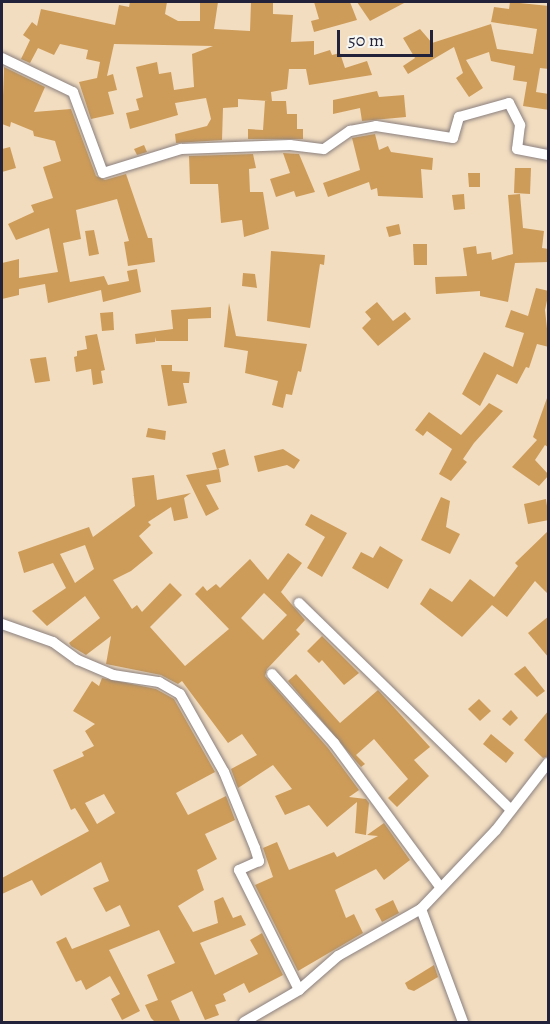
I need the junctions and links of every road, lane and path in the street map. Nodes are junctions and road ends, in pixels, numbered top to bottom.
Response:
1 (2, 58) edge
2 (549, 155) edge
3 (299, 603) dead end
4 (2, 624) edge
5 (272, 674) dead end
6 (549, 763) edge
7 (511, 810) junction
8 (440, 887) junction
9 (421, 909) junction
10 (299, 990) junction
11 (244, 1023) edge
12 (463, 1023) edge

1 - 2 street
3 - 7 street
4 - 10 street
5 - 8 street
6 - 7 street
7 - 8 street
8 - 9 street
9 - 10 street
9 - 12 street
10 - 11 street

